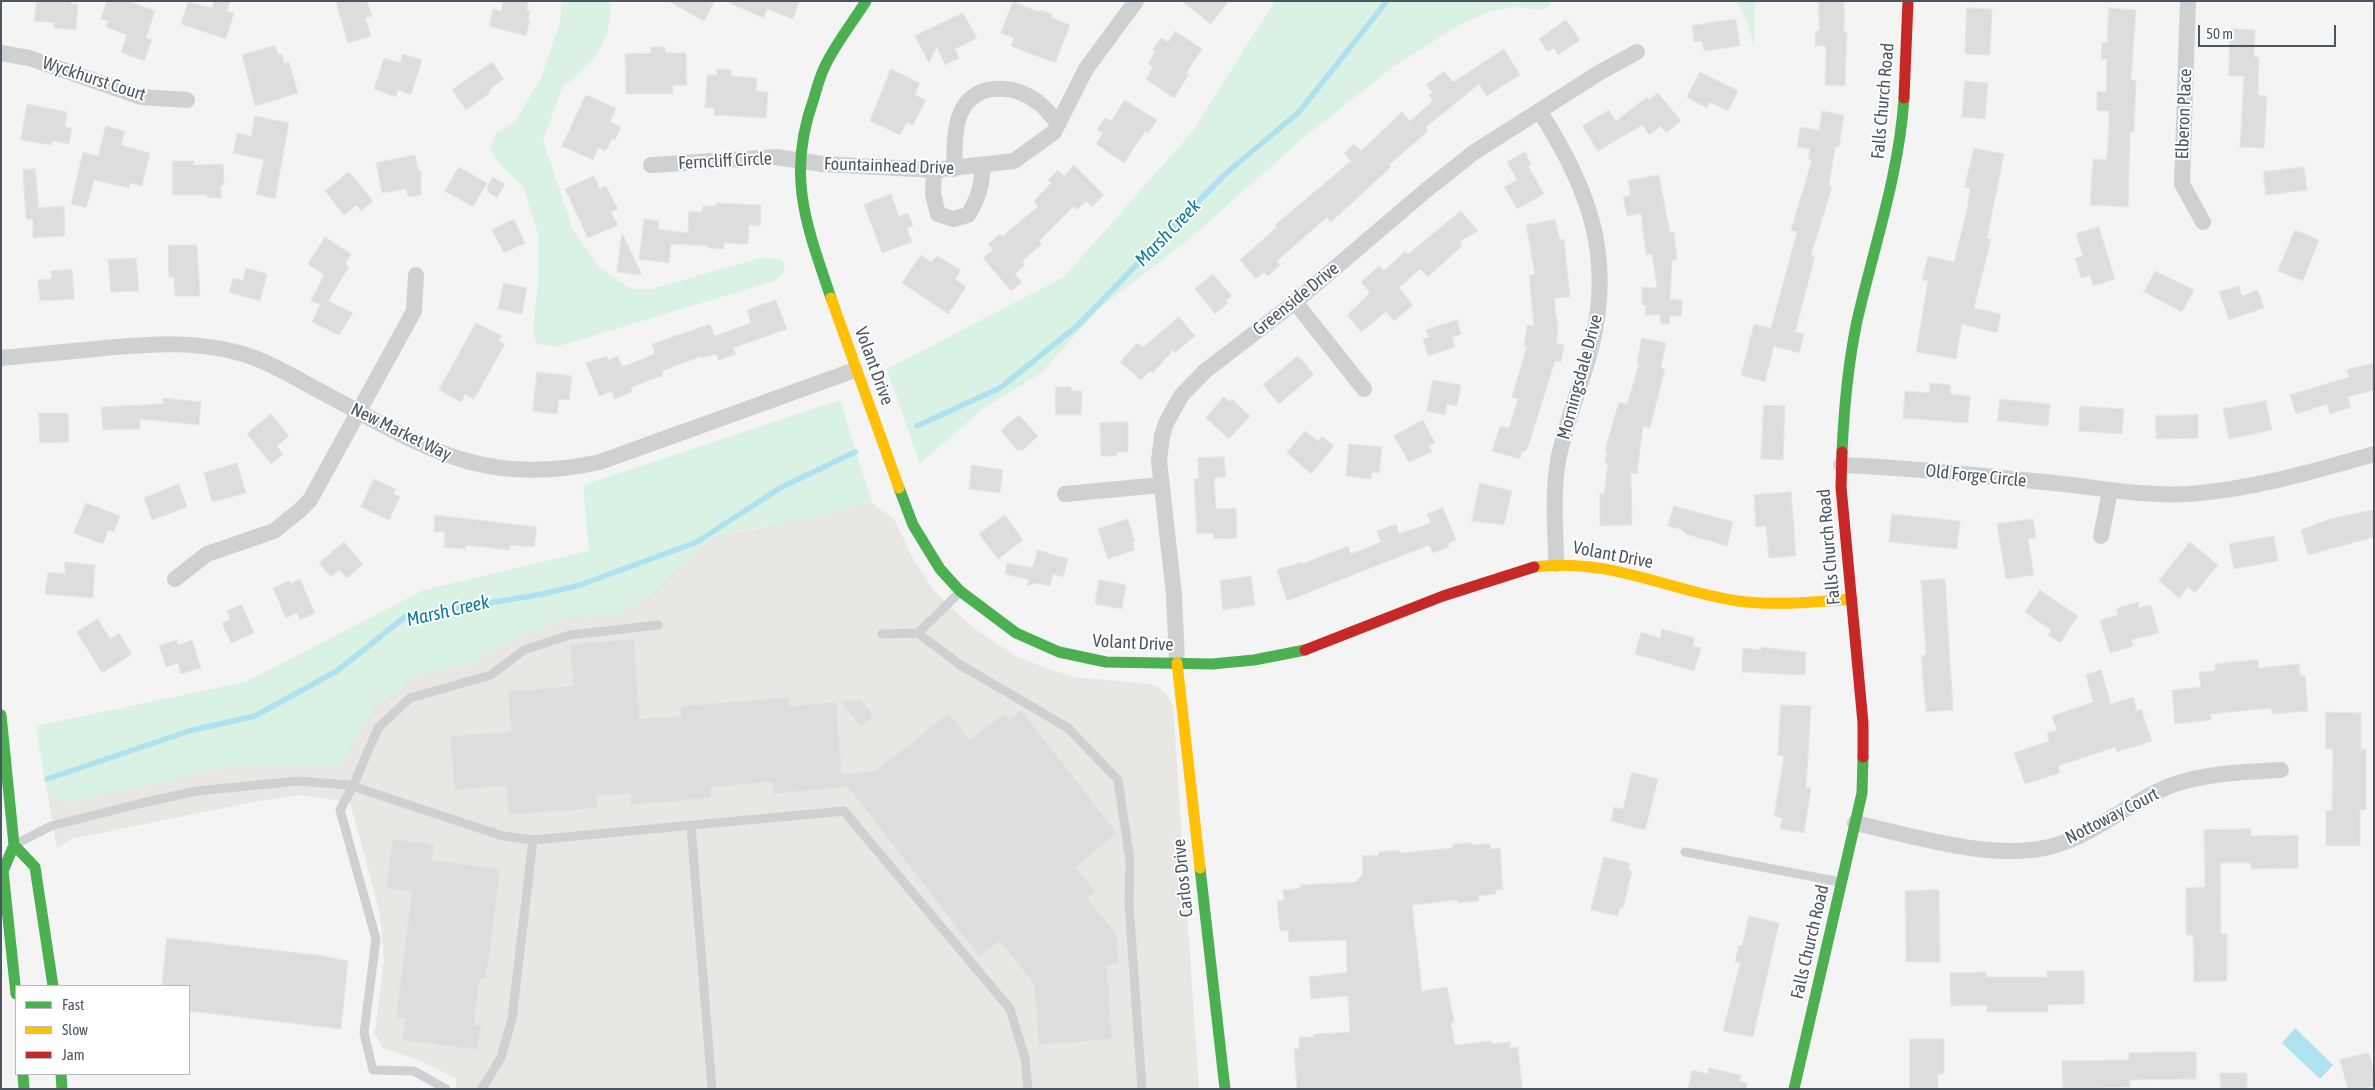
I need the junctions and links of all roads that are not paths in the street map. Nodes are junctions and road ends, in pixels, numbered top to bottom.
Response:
1 (866, 1) edge
2 (1136, 1) edge
3 (1908, 1) edge
4 (2188, 1) edge
5 (1637, 52) dead end
6 (1, 54) edge
7 (187, 100) dead end
8 (1540, 112) junction
9 (1058, 123) junction
10 (799, 161) junction
11 (651, 164) dead end
12 (983, 165) junction
13 (954, 169) junction
14 (934, 170) junction
15 (2203, 222) dead end
16 (416, 275) dead end
17 (1295, 302) junction
18 (1, 358) edge
19 (855, 370) junction
20 (1364, 390) dead end
21 (359, 413) junction
22 (2374, 454) edge
23 (1841, 465) junction
24 (1161, 485) junction
25 (2110, 491) junction
26 (1065, 494) dead end
27 (2101, 536) dead end
28 (1556, 564) junction
29 (175, 579) dead end
30 (960, 591) junction
31 (1852, 599) junction
32 (658, 625) dead end
33 (918, 633) junction
34 (882, 634) dead end
35 (1177, 662) junction
36 (1, 716) edge
37 (2281, 770) dead end
38 (353, 786) junction
39 (1855, 823) junction
40 (691, 826) junction
41 (533, 840) junction
42 (14, 846) junction
43 (1685, 852) dead end
44 (1843, 883) junction
45 (15, 985) edge
46 (53, 985) edge
47 (23, 1075) edge
48 (61, 1075) edge
49 (24, 1089) edge
50 (62, 1089) edge
51 (446, 1089) edge
52 (482, 1089) edge
53 (712, 1089) edge
54 (1028, 1089) edge
55 (1142, 1089) edge
56 (1225, 1089) edge
57 (1794, 1089) edge

1 - 10 street, Volant Drive
2 - 9 street, Fountainhead Drive
3 - 23 street, Falls Church Road
4 - 15 street, Elberon Place
5 - 8 street, Greenside Drive
6 - 7 street, Wyckhurst Court
8 - 17 street, Greenside Drive
8 - 28 street, Morningsdale Drive
9 - 12 street, Fountainhead Drive
9 - 13 street
10 - 11 street, Ferncliff Circle
10 - 14 street, Fountainhead Drive
10 - 19 street, Volant Drive
12 - 13 street, Fountainhead Drive
12 - 14 street
13 - 14 street, Fountainhead Drive
16 - 21 street
17 - 20 street
17 - 24 street, Greenside Drive
18 - 21 street, New Market Way
19 - 21 street, New Market Way
19 - 30 street, Volant Drive
21 - 29 street
22 - 25 street, Old Forge Circle
23 - 25 street, Old Forge Circle
23 - 31 street, Falls Church Road
24 - 26 street
24 - 35 street, Greenside Drive
25 - 27 street
28 - 31 street, Volant Drive
28 - 35 street, Volant Drive
30 - 33 lane
30 - 35 street, Volant Drive
31 - 39 street, Falls Church Road
32 - 38 lane
33 - 34 lane
33 - 55 lane
35 - 56 street, Carlos Drive
36 - 42 street
37 - 39 street, Nottoway Court
38 - 41 lane
38 - 42 lane
38 - 51 lane
39 - 44 street, Falls Church Road
40 - 41 lane
40 - 53 lane
40 - 54 lane
41 - 52 lane
42 - 45 street
42 - 46 street
43 - 44 lane
44 - 57 street, Falls Church Road
47 - 49 street
48 - 50 street

